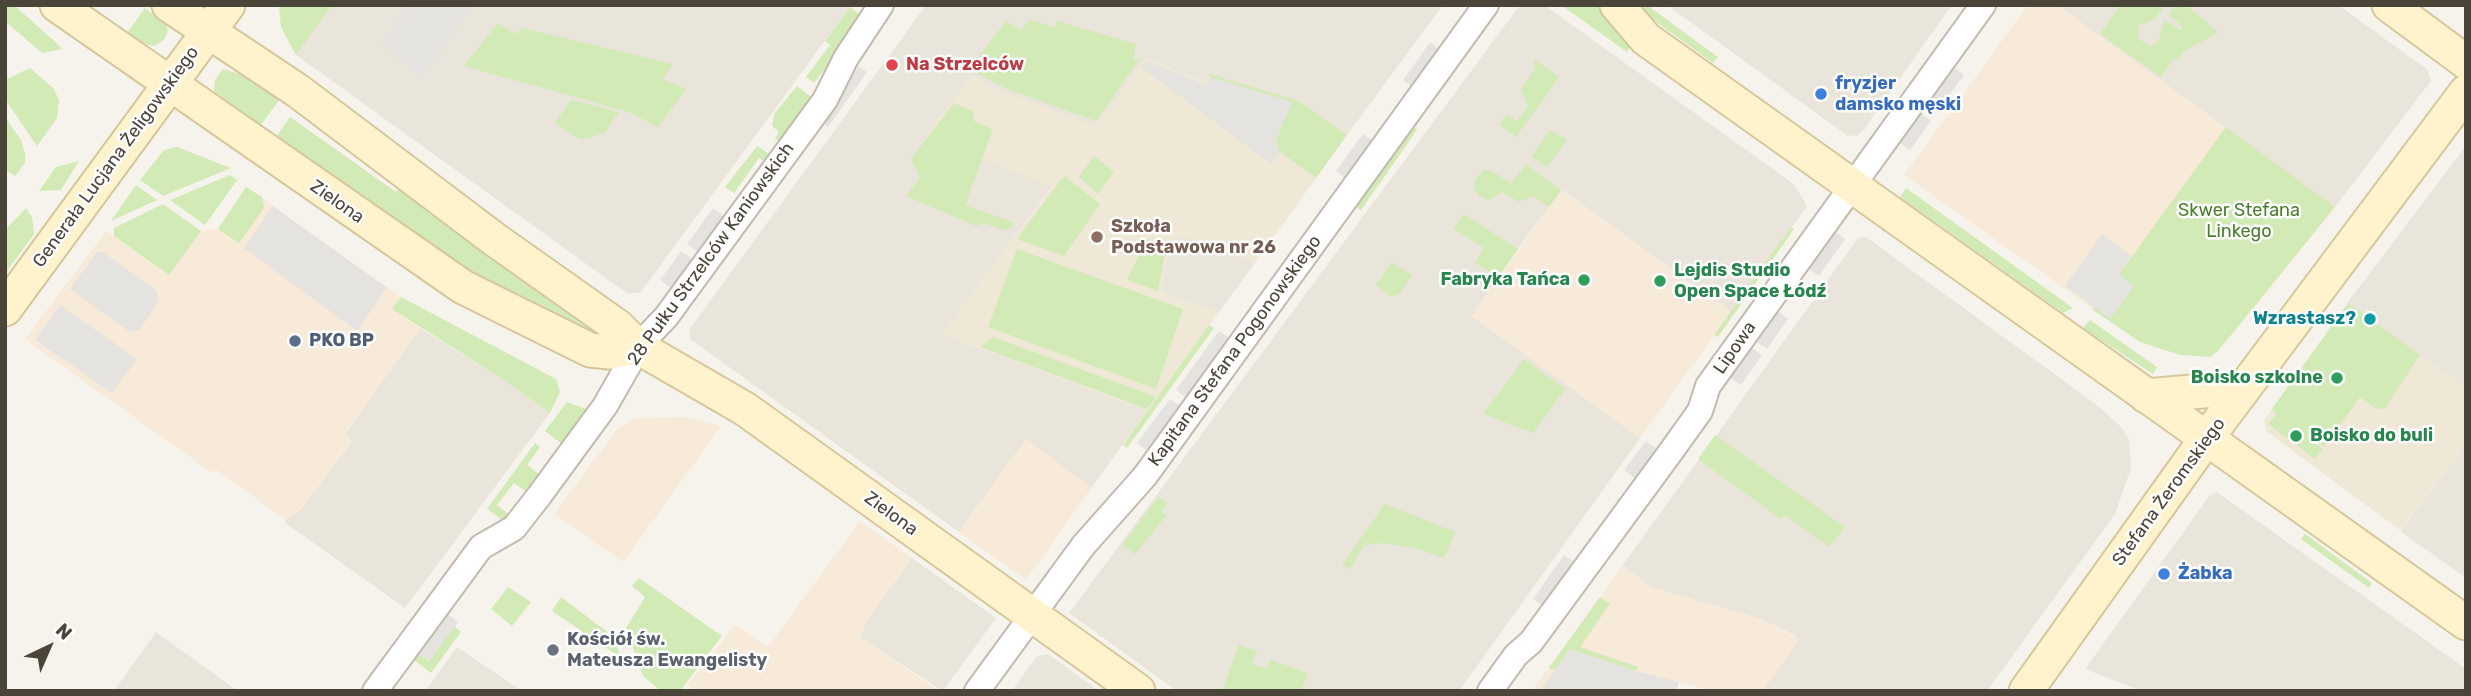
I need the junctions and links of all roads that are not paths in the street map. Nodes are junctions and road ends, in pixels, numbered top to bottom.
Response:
1 (57, 5) edge
2 (169, 5) edge
3 (881, 5) edge
4 (1486, 5) edge
5 (1617, 5) edge
6 (1983, 5) edge
7 (2389, 5) edge
8 (218, 18) edge
9 (2466, 62) edge
10 (170, 85) junction
11 (2466, 92) edge
12 (1853, 185) junction
13 (5, 309) edge
14 (638, 347) junction
15 (2242, 391) junction
16 (2146, 396) junction
17 (2206, 439) junction
18 (1032, 615) junction
19 (2466, 623) edge
20 (375, 691) edge
21 (977, 691) edge
22 (1138, 691) edge
23 (1490, 691) edge
24 (2026, 691) edge

1 - 10 street, Zielona
2 - 8 street, Zielona
3 - 14 street, 28 Pułku Strzelców Kaniowskich
4 - 18 street, Kapitana Stefana Pogonowskiego
5 - 12 street
6 - 12 street, Lipowa
7 - 9 street
8 - 10 street, Generała Lucjana Żeligowskiego
8 - 14 street, Zielona
10 - 13 street, Generała Lucjana Żeligowskiego
10 - 14 street, Zielona
11 - 15 street, Stefana Żeromskiego
12 - 16 street
12 - 23 street, Lipowa
14 - 18 street, Zielona
14 - 20 street, 28 Pułku Strzelców Kaniowskich
15 - 16 street
15 - 17 street, Stefana Żeromskiego
16 - 17 street
17 - 19 street
17 - 24 street, Stefana Żeromskiego
18 - 21 street, Kapitana Stefana Pogonowskiego
18 - 22 street, Zielona

